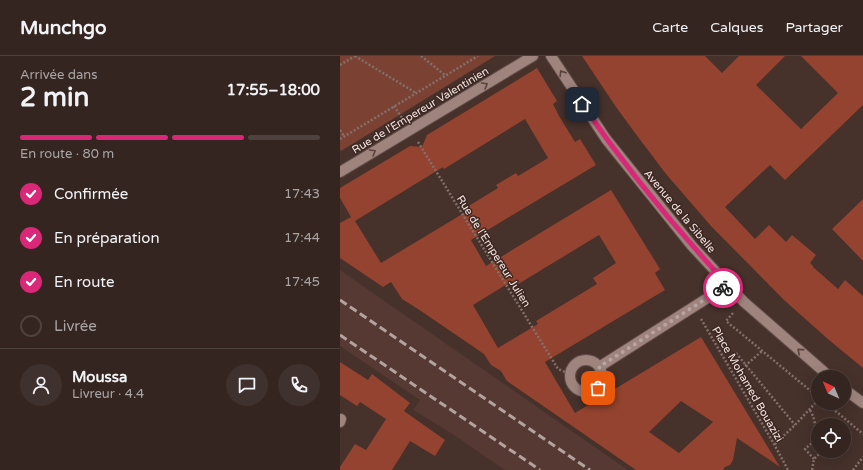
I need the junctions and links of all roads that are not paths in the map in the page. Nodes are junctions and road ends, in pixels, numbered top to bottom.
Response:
1 (533, 56) edge
2 (551, 56) edge
3 (340, 172) edge
4 (728, 285) junction
5 (599, 367) junction
6 (822, 370) edge
7 (851, 395) edge
8 (863, 404) edge

3 -> 1 street, Rue de l'Empereur Valentinien
4 -> 2 street, Avenue de la Sibelle
4 - 5 street
6 -> 4 street, Avenue de la Sibelle
5 - 5 street
7 - 8 street

